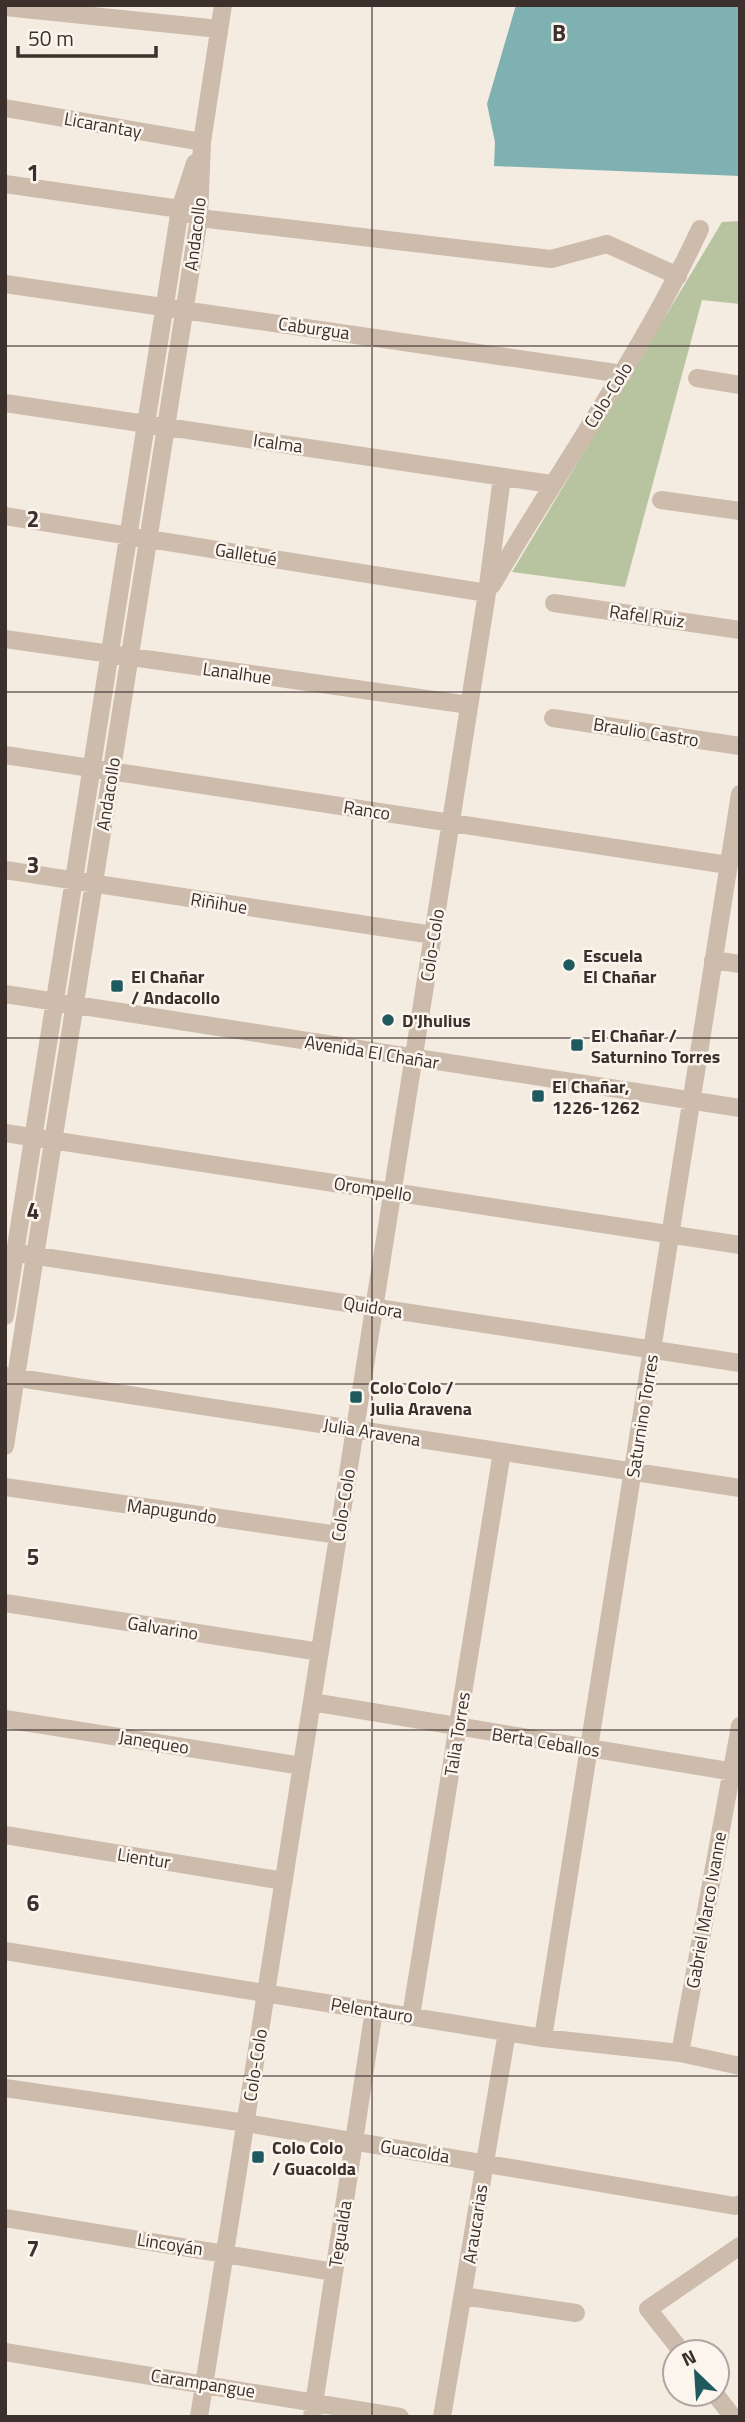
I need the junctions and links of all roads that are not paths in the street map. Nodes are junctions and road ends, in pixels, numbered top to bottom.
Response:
1 (223, 5) edge
2 (5, 6) edge
3 (219, 29) junction
4 (5, 108) edge
5 (201, 142) junction
6 (5, 184) edge
7 (180, 209) junction
8 (199, 218) junction
9 (700, 229) dead end
10 (678, 276) junction
11 (5, 284) edge
12 (165, 306) junction
13 (185, 309) junction
14 (623, 374) junction
15 (697, 378) dead end
16 (740, 384) edge
17 (5, 403) edge
18 (146, 424) junction
19 (166, 426) junction
20 (502, 477) junction
21 (551, 484) junction
22 (661, 500) dead end
23 (740, 511) edge
24 (5, 516) edge
25 (129, 535) junction
26 (149, 538) junction
27 (487, 593) junction
28 (554, 603) dead end
29 (740, 630) edge
30 (5, 639) edge
31 (110, 655) junction
32 (130, 659) junction
33 (469, 705) junction
34 (553, 718) dead end
35 (740, 746) edge
36 (5, 755) edge
37 (92, 768) junction
38 (112, 771) junction
39 (740, 794) edge
40 (451, 823) junction
41 (737, 833) edge
42 (729, 866) junction
43 (5, 870) edge
44 (74, 880) junction
45 (94, 884) junction
46 (433, 935) junction
47 (713, 960) junction
48 (740, 964) edge
49 (5, 994) edge
50 (55, 1002) junction
51 (75, 1006) junction
52 (414, 1058) junction
53 (691, 1101) junction
54 (740, 1108) edge
55 (5, 1133) edge
56 (33, 1137) junction
57 (54, 1140) junction
58 (393, 1192) junction
59 (670, 1234) junction
60 (740, 1245) edge
61 (10, 1252) edge
62 (35, 1256) junction
63 (374, 1307) junction
64 (5, 1316) edge
65 (652, 1350) junction
66 (740, 1363) edge
67 (11, 1377) edge
68 (355, 1429) junction
69 (5, 1446) edge
70 (502, 1452) junction
71 (633, 1472) junction
72 (5, 1487) edge
73 (740, 1488) edge
74 (338, 1535) junction
75 (5, 1603) edge
76 (320, 1652) junction
77 (312, 1702) junction
78 (5, 1718) edge
79 (740, 1726) edge
80 (458, 1728) junction
81 (589, 1749) junction
82 (302, 1766) junction
83 (735, 1772) edge
84 (5, 1835) edge
85 (284, 1881) junction
86 (5, 1951) edge
87 (266, 1993) junction
88 (374, 2010) junction
89 (411, 2016) junction
90 (507, 2032) junction
91 (543, 2038) junction
92 (680, 2053) junction
93 (740, 2066) edge
94 (5, 2088) edge
95 (246, 2123) junction
96 (354, 2141) junction
97 (485, 2163) junction
98 (740, 2204) edge
99 (5, 2218) edge
100 (739, 2246) edge
101 (225, 2253) junction
102 (334, 2272) junction
103 (463, 2296) junction
104 (576, 2313) dead end
105 (671, 2338) edge
106 (5, 2352) edge
107 (205, 2383) junction
108 (313, 2409) edge
109 (199, 2417) edge
110 (400, 2417) edge
111 (442, 2417) edge

1 - 3 street, Andacollo
2 - 3 street
3 - 5 street, Andacollo
4 - 5 street, Licarantay
5 - 7 street, Andacollo
5 - 8 street, Andacollo
6 - 7 street
7 - 8 street
7 - 12 street, Andacollo
8 - 10 street
8 - 13 street, Andacollo
9 - 10 street, Colo-Colo
10 - 14 street, Colo-Colo
11 - 12 street, Caburgua
12 - 13 street, Caburgua
12 - 18 street, Andacollo
13 - 14 street, Caburgua
13 - 19 street, Andacollo
14 - 21 street, Colo-Colo
15 - 16 street
17 - 18 street, Icalma
18 - 19 street, Icalma
18 - 25 street, Andacollo
19 - 20 street, Icalma
19 - 26 street, Andacollo
20 - 21 street, Icalma
20 - 27 street, Colo-Colo
21 - 27 street, Colo-Colo
22 - 23 street
24 - 25 street, Galletué
25 - 26 street, Galletué
25 - 31 street, Andacollo
26 - 27 street, Galletué
26 - 32 street, Andacollo
27 - 33 street, Colo-Colo
28 - 29 street, Rafel Ruiz
30 - 31 street, Lanalhue
31 - 32 street, Lanalhue
31 - 37 street, Andacollo
32 - 33 street, Lanalhue
32 - 38 street, Andacollo
33 - 40 street, Colo-Colo
34 - 35 street, Braulio Castro
36 - 37 street, Ranco
37 - 38 street, Ranco
37 - 44 street, Andacollo
38 - 40 street, Ranco
38 - 45 street, Andacollo
39 - 41 street, Saturnino Torres
40 - 42 street, Ranco
40 - 46 street, Colo-Colo
41 - 42 street, Saturnino Torres
42 - 47 street, Saturnino Torres
43 - 44 street, Riñihue
44 - 45 street, Riñihue
44 - 50 street, Andacollo
45 - 46 street, Riñihue
45 - 51 street, Andacollo
46 - 52 street, Colo-Colo
47 - 48 street
47 - 53 street, Saturnino Torres
49 - 50 street, Avenida El Chañar
50 - 51 street, Avenida El Chañar
50 - 56 street, Andacollo
51 - 52 street, Avenida El Chañar
51 - 57 street, Andacollo
52 - 53 street, Avenida El Chañar
52 - 58 street, Colo-Colo
53 - 54 street, Avenida El Chañar
53 - 59 street, Saturnino Torres
55 - 56 street, Orompello
56 - 57 street, Orompello
56 - 61 street, Andacollo
57 - 58 street, Orompello
57 - 62 street, Andacollo
58 - 59 street, Orompello
58 - 63 street, Colo-Colo
59 - 60 street, Orompello
59 - 65 street, Saturnino Torres
61 - 62 street, Quidora
61 - 64 street, Andacollo
62 - 63 street, Quidora
62 - 67 street, Andacollo
63 - 65 street, Quidora
63 - 68 street, Colo-Colo
65 - 66 street, Quidora
65 - 71 street, Saturnino Torres
67 - 68 street, Julia Aravena
67 - 69 street, Andacollo
68 - 70 street, Julia Aravena
68 - 74 street, Colo-Colo
70 - 71 street, Julia Aravena
70 - 80 street, Talia Torres
71 - 73 street, Julia Aravena
71 - 81 street, Saturnino Torres
72 - 74 street, Mapugundo
74 - 76 street, Colo-Colo
75 - 76 street, Galvarino
76 - 77 street, Colo-Colo
77 - 80 street, Berta Ceballos
77 - 82 street, Colo-Colo
78 - 82 street, Janequeo
79 - 83 street, Gabriel Marco Ivanne
80 - 81 street, Berta Ceballos
80 - 89 street, Talia Torres
81 - 83 street, Berta Ceballos
81 - 91 street, Saturnino Torres
82 - 85 street, Colo-Colo
83 - 92 street, Gabriel Marco Ivanne
84 - 85 street, Lientur
85 - 87 street, Colo-Colo
86 - 87 street, Pelentauro
87 - 88 street, Pelentauro
87 - 95 street, Colo-Colo
88 - 89 street, Pelentauro
88 - 96 street, Tegualda
89 - 90 street, Pelentauro
90 - 91 street, Pelentauro
90 - 97 street, Araucarias
91 - 92 street, Pelentauro
92 - 93 street, Pelentauro
94 - 95 street, Guacolda
95 - 96 street, Guacolda
95 - 101 street, Colo-Colo
96 - 97 street, Guacolda
96 - 102 street, Tegualda
97 - 98 street, Guacolda
97 - 103 street, Araucarias
99 - 101 street, Lincoyán
100 - 105 street
101 - 102 street, Lincoyán
101 - 107 street, Colo-Colo
102 - 108 street, Tegualda
103 - 104 street
103 - 111 street, Araucarias
106 - 107 street, Carampangue
107 - 108 street, Carampangue
107 - 109 street, Colo-Colo
108 - 110 street, Carampangue

